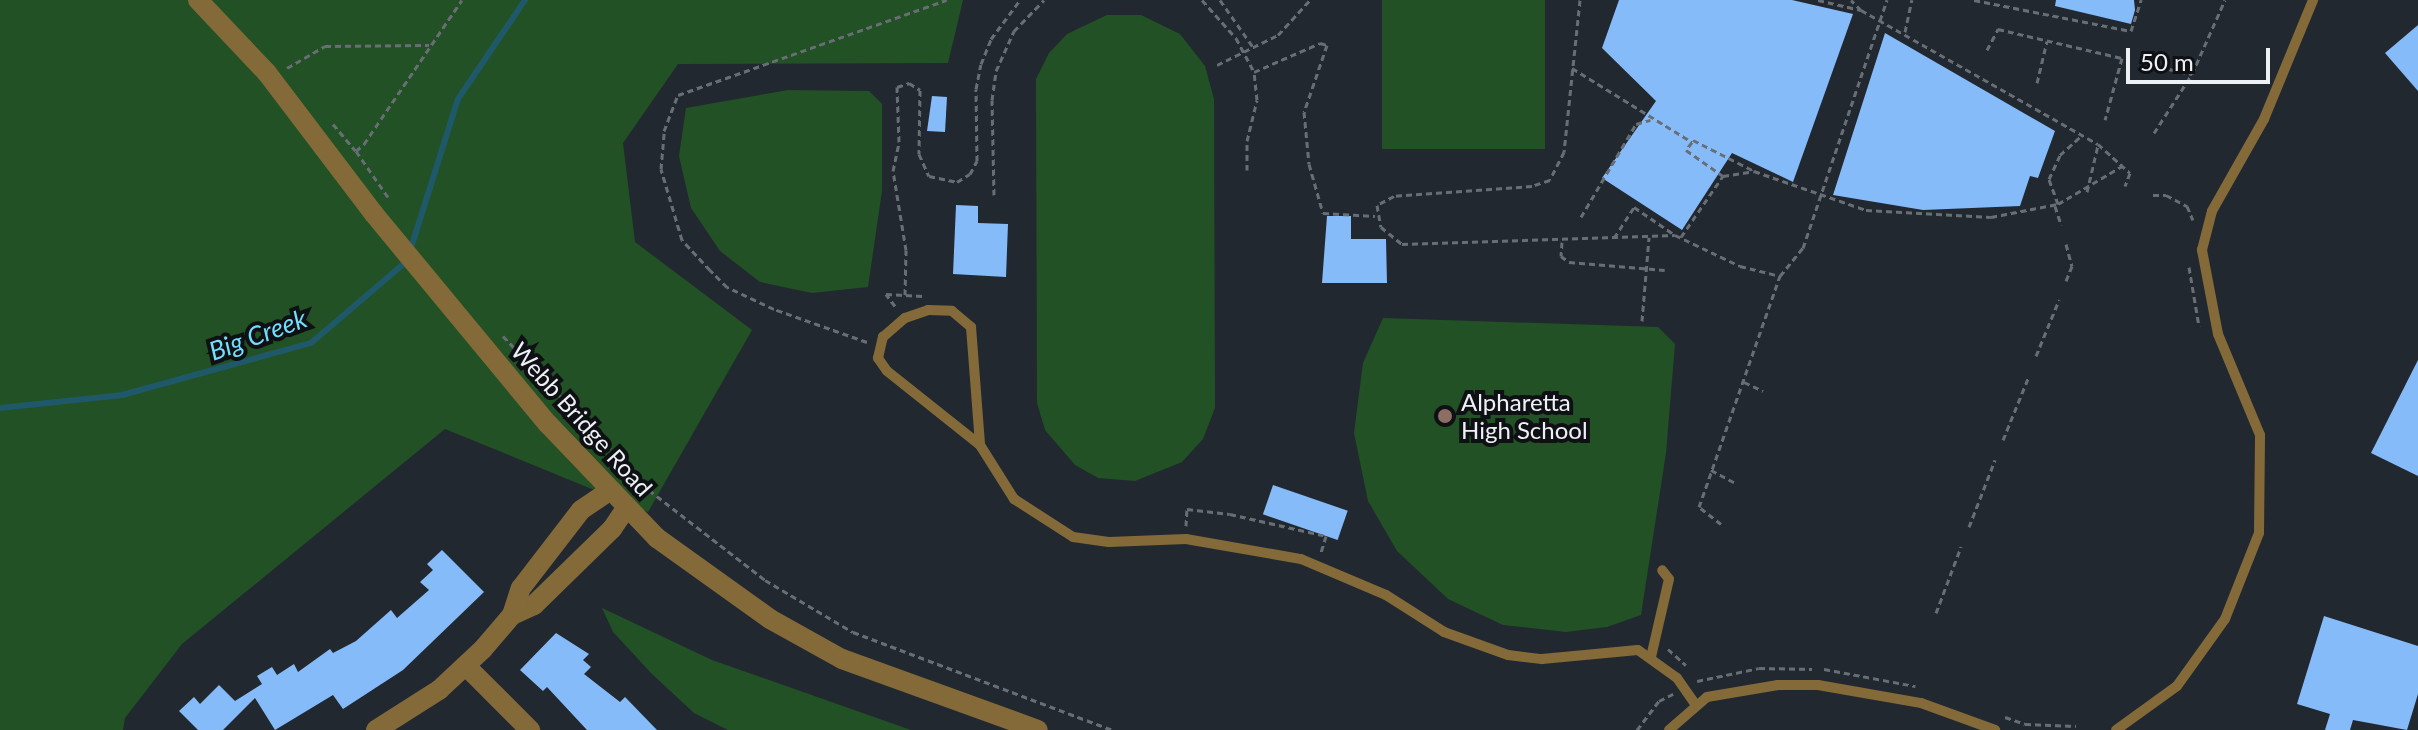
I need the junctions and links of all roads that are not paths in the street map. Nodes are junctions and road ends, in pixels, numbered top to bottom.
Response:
1 (198, 0) edge
2 (2313, 0) edge
3 (980, 445) junction
4 (609, 491) junction
5 (626, 508) junction
6 (1662, 570) dead end
7 (535, 571) junction
8 (553, 586) junction
9 (512, 615) junction
10 (1651, 657) junction
11 (466, 666) junction
12 (1696, 705) junction
13 (376, 730) edge
14 (530, 730) edge
15 (1038, 730) edge
16 (1669, 730) edge
17 (1995, 730) edge
18 (2116, 730) edge

1 - 4 street, Webb Bridge Road
2 - 18 lane
3 - 3 lane
3 - 10 lane
4 - 5 street, Webb Bridge Road
4 - 7 street
5 - 8 street
5 - 15 street, Webb Bridge Road
6 - 10 lane
7 - 8 lane
7 - 9 street
8 - 9 street
9 - 11 street
10 - 12 lane
11 - 13 street
11 - 14 street
12 - 16 lane
12 - 17 lane

